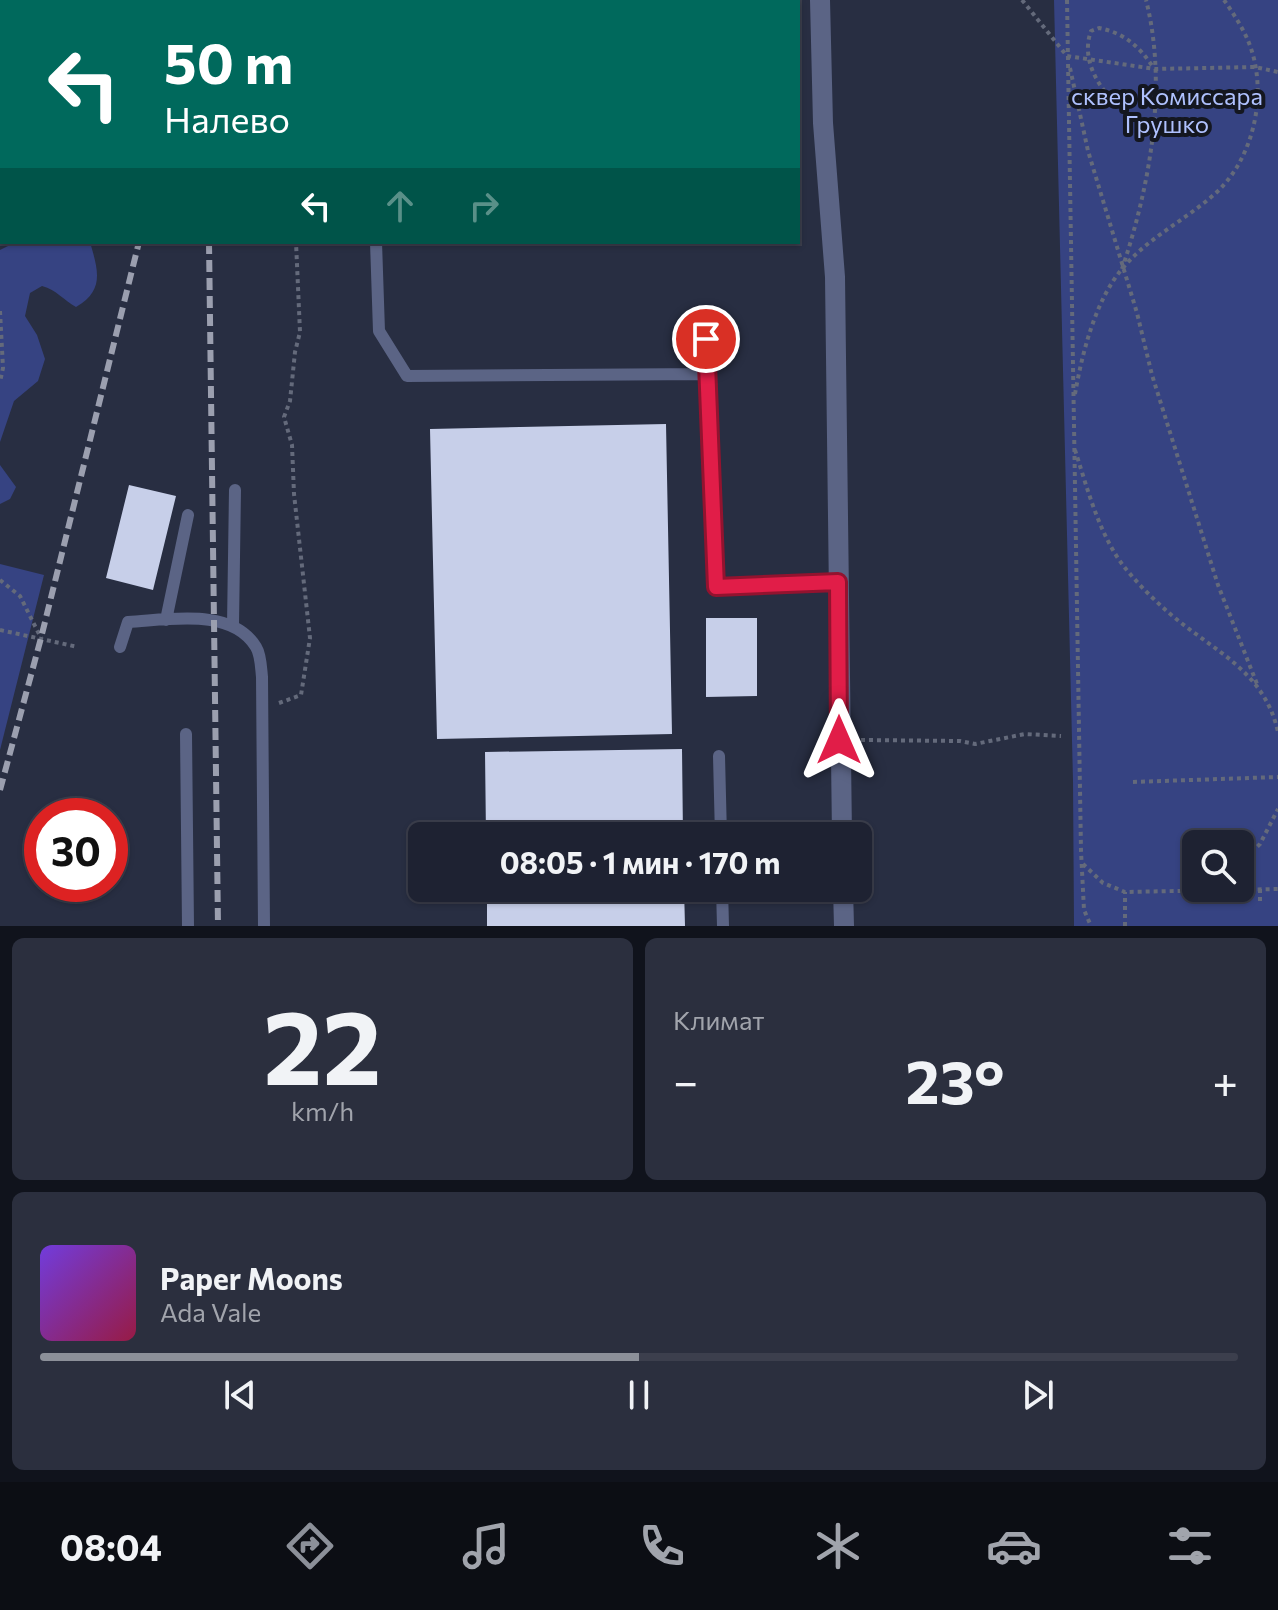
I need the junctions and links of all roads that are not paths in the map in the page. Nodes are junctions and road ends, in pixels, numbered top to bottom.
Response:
1 (820, 0) edge
2 (376, 244) edge
3 (706, 339) dead end
4 (708, 374) junction
5 (235, 490) dead end
6 (188, 515) dead end
7 (838, 582) junction
8 (166, 620) junction
9 (233, 625) junction
10 (120, 647) dead end
11 (186, 734) dead end
12 (719, 756) dead end
13 (721, 822) edge
14 (842, 822) edge
15 (722, 902) edge
16 (843, 902) edge
17 (188, 926) edge
18 (264, 926) edge
19 (723, 926) edge
20 (844, 926) edge

1 - 7 street
2 - 4 lane
3 - 4 lane
4 - 7 lane
5 - 9 lane
6 - 8 lane
7 - 14 street
8 - 9 lane
8 - 10 lane
9 - 18 lane
11 - 17 lane
12 - 13 lane
15 - 19 lane
16 - 20 street

